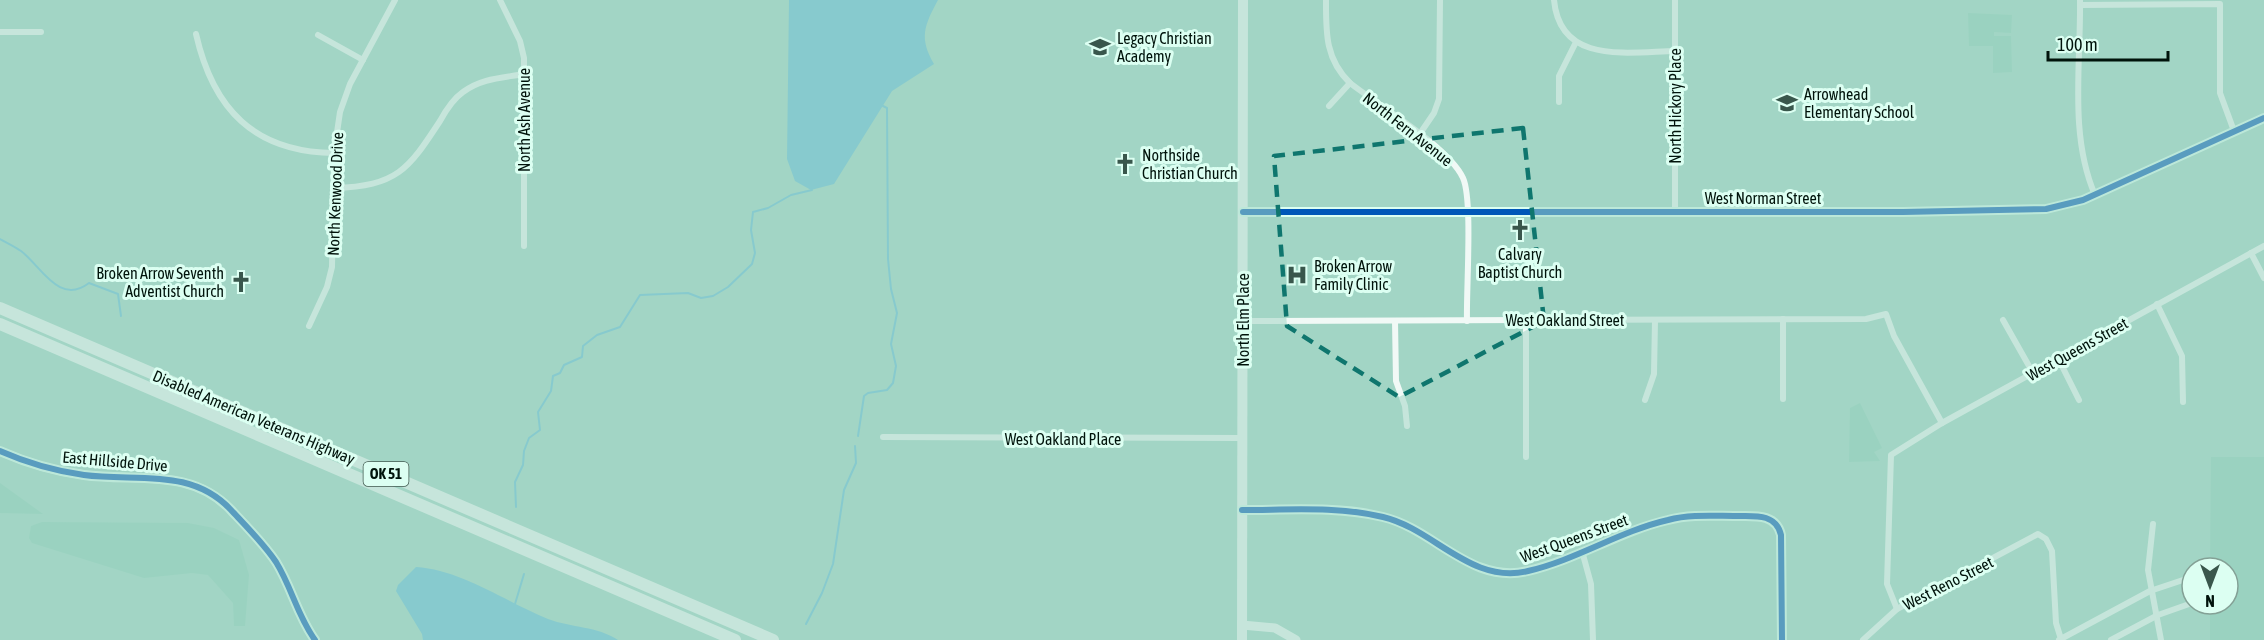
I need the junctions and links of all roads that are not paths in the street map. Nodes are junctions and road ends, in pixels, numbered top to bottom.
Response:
1 (395, 0) edge
2 (500, 0) edge
3 (1243, 0) edge
4 (1326, 0) edge
5 (1440, 0) edge
6 (1554, 0) edge
7 (1675, 0) edge
8 (2080, 2) edge
9 (0, 32) edge
10 (41, 32) dead end
11 (196, 34) dead end
12 (318, 35) dead end
13 (1576, 42) junction
14 (1675, 51) junction
15 (363, 60) junction
16 (524, 74) junction
17 (1350, 83) junction
18 (1559, 102) dead end
19 (1329, 106) dead end
20 (2264, 118) edge
21 (2234, 131) junction
22 (1419, 135) junction
23 (334, 153) junction
24 (334, 188) junction
25 (2096, 195) junction
26 (1675, 211) junction
27 (1243, 212) junction
28 (1467, 212) junction
29 (524, 246) dead end
30 (2264, 246) edge
31 (2251, 253) junction
32 (2264, 278) edge
33 (2157, 304) junction
34 (0, 308) edge
35 (1784, 319) junction
36 (1526, 320) junction
37 (1655, 320) junction
38 (2003, 320) dead end
39 (1243, 321) junction
40 (1395, 321) junction
41 (1467, 321) junction
42 (0, 324) edge
43 (309, 326) dead end
44 (2059, 360) junction
45 (2033, 374) junction
46 (1783, 399) dead end
47 (1645, 400) dead end
48 (2079, 400) dead end
49 (2183, 402) dead end
50 (1942, 423) junction
51 (1407, 426) dead end
52 (883, 437) dead end
53 (1242, 438) junction
54 (0, 451) edge
55 (1526, 457) dead end
56 (1242, 510) junction
57 (2153, 524) dead end
58 (1582, 551) junction
59 (2180, 581) edge
60 (2150, 591) junction
61 (2180, 607) edge
62 (1897, 609) junction
63 (2158, 615) junction
64 (1242, 625) junction
65 (707, 628) junction
66 (315, 640) edge
67 (724, 640) edge
68 (735, 640) edge
69 (773, 640) edge
70 (1242, 640) edge
71 (1296, 640) edge
72 (1593, 640) edge
73 (1782, 640) edge
74 (1863, 640) edge
75 (2060, 640) edge
76 (2112, 640) edge
77 (2161, 640) edge

1 - 15 street, North Kenwood Drive
2 - 16 street, North Ash Avenue
3 - 27 main road, North Elm Place
4 - 17 street, North Fern Avenue
5 - 22 street
6 - 13 street
7 - 14 street, North Hickory Place
8 - 21 street
8 - 25 street
9 - 10 street
11 - 23 street
12 - 15 street
13 - 14 street
13 - 18 street
14 - 26 street, North Hickory Place
15 - 23 street, North Kenwood Drive
16 - 24 street
16 - 29 street, North Ash Avenue
17 - 19 street, North Fern Avenue
17 - 22 street, North Fern Avenue
20 - 21 street, West Norman Street
21 - 25 street, West Norman Street
22 - 28 street, North Fern Avenue
23 - 24 street, North Kenwood Drive
24 - 43 street, North Kenwood Drive
25 - 26 street, West Norman Street
26 - 28 street, West Norman Street
27 - 28 street, West Norman Street
27 - 39 main road, North Elm Place
28 - 41 street, North Fern Avenue
30 - 31 street, West Queens Street
31 - 32 street
31 - 33 street, West Queens Street
33 - 44 street, West Queens Street
33 - 49 street
34 - 69 highway, Disabled American Veterans Highway / OK 51
35 - 37 street, West Oakland Street
35 - 46 street
35 - 50 street, West Oakland Street
36 - 37 street, West Oakland Street
36 - 41 street, West Oakland Street
36 - 55 street
37 - 47 street
38 - 45 street
39 - 40 street, West Oakland Street
39 - 53 main road, North Elm Place
40 - 41 street, West Oakland Street
40 - 51 street
42 - 65 highway, Disabled American Veterans Highway / OK 51
44 - 45 street, West Queens Street
44 - 48 street
45 - 50 street, West Queens Street
50 - 62 street, West Queens Street
52 - 53 street, West Oakland Place
53 - 56 main road, North Elm Place
54 - 66 street, East Hillside Drive
56 - 58 street, West Queens Street
56 - 64 main road, North Elm Place
57 - 60 street
58 - 72 street
58 - 73 street, West Queens Street
59 - 60 street
60 - 63 street
60 - 75 street
61 - 63 street
62 - 74 street, West Reno Street
62 - 75 street, West Reno Street
63 - 76 street
63 - 77 street
64 - 70 main road, North Elm Place
64 - 71 street
65 - 67 highway
65 - 68 highway, Disabled American Veterans Highway / OK 51

